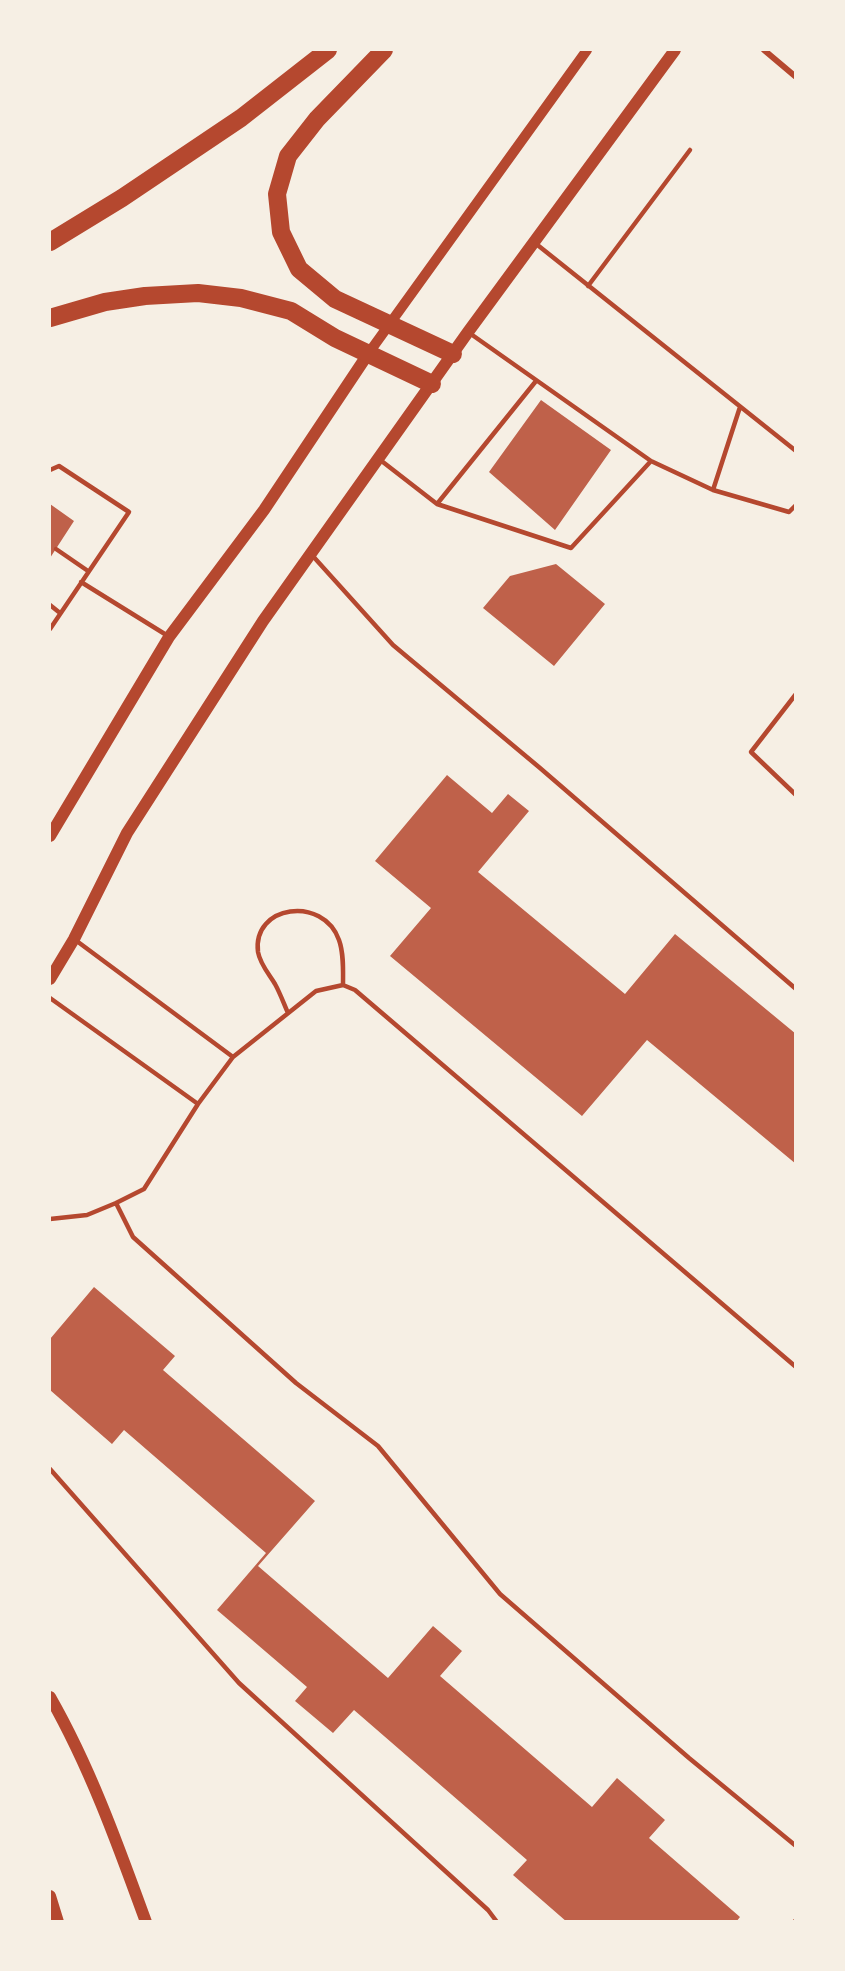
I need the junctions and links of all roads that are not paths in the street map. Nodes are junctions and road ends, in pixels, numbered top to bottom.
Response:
1 (328, 50) edge
2 (384, 50) edge
3 (587, 50) edge
4 (675, 50) edge
5 (764, 50) edge
6 (795, 78) edge
7 (690, 150) dead end
8 (50, 242) edge
9 (534, 243) junction
10 (588, 286) junction
11 (50, 318) edge
12 (390, 324) junction
13 (468, 332) junction
14 (368, 354) junction
15 (453, 354) junction
16 (536, 381) junction
17 (432, 384) junction
18 (740, 406) junction
19 (795, 451) edge
20 (378, 459) junction
21 (651, 461) junction
22 (50, 470) edge
23 (713, 490) junction
24 (437, 504) junction
25 (795, 505) edge
26 (56, 549) dead end
27 (311, 554) junction
28 (88, 571) junction
29 (81, 582) junction
30 (50, 605) edge
31 (60, 613) junction
32 (50, 629) edge
33 (169, 637) junction
34 (795, 694) edge
35 (795, 795) edge
36 (50, 836) edge
37 (74, 939) junction
38 (50, 979) edge
39 (343, 986) junction
40 (795, 989) edge
41 (50, 998) edge
42 (288, 1013) junction
43 (233, 1057) junction
44 (198, 1104) junction
45 (116, 1203) junction
46 (50, 1219) edge
47 (795, 1367) edge
48 (50, 1469) edge
49 (50, 1697) edge
50 (795, 1846) edge
51 (50, 1896) edge
52 (58, 1922) edge
53 (146, 1922) edge
54 (496, 1922) edge

1 - 8 highway
2 - 12 highway
3 - 12 street
4 - 9 main road
5 - 6 street
7 - 10 lane
9 - 10 lane
9 - 13 main road
10 - 18 lane
11 - 14 highway
12 - 14 street
12 - 15 highway
13 - 15 main road
13 - 16 lane
14 - 17 highway
14 - 33 main road
15 - 17 main road
16 - 21 lane
16 - 24 lane
17 - 20 main road
18 - 19 lane
18 - 23 lane
20 - 24 lane
20 - 27 main road
21 - 23 lane
21 - 24 lane
22 - 28 lane
23 - 25 lane
26 - 28 lane
27 - 37 main road
27 - 40 lane
28 - 29 lane
29 - 31 lane
29 - 33 lane
30 - 31 lane
31 - 32 lane
33 - 36 main road
34 - 35 lane
37 - 38 main road
37 - 43 lane
39 - 42 lane
39 - 42 lane
39 - 47 lane
41 - 44 lane
42 - 43 lane
43 - 44 lane
44 - 45 lane
45 - 46 lane
45 - 50 lane
48 - 54 lane
49 - 53 main road
51 - 52 main road

